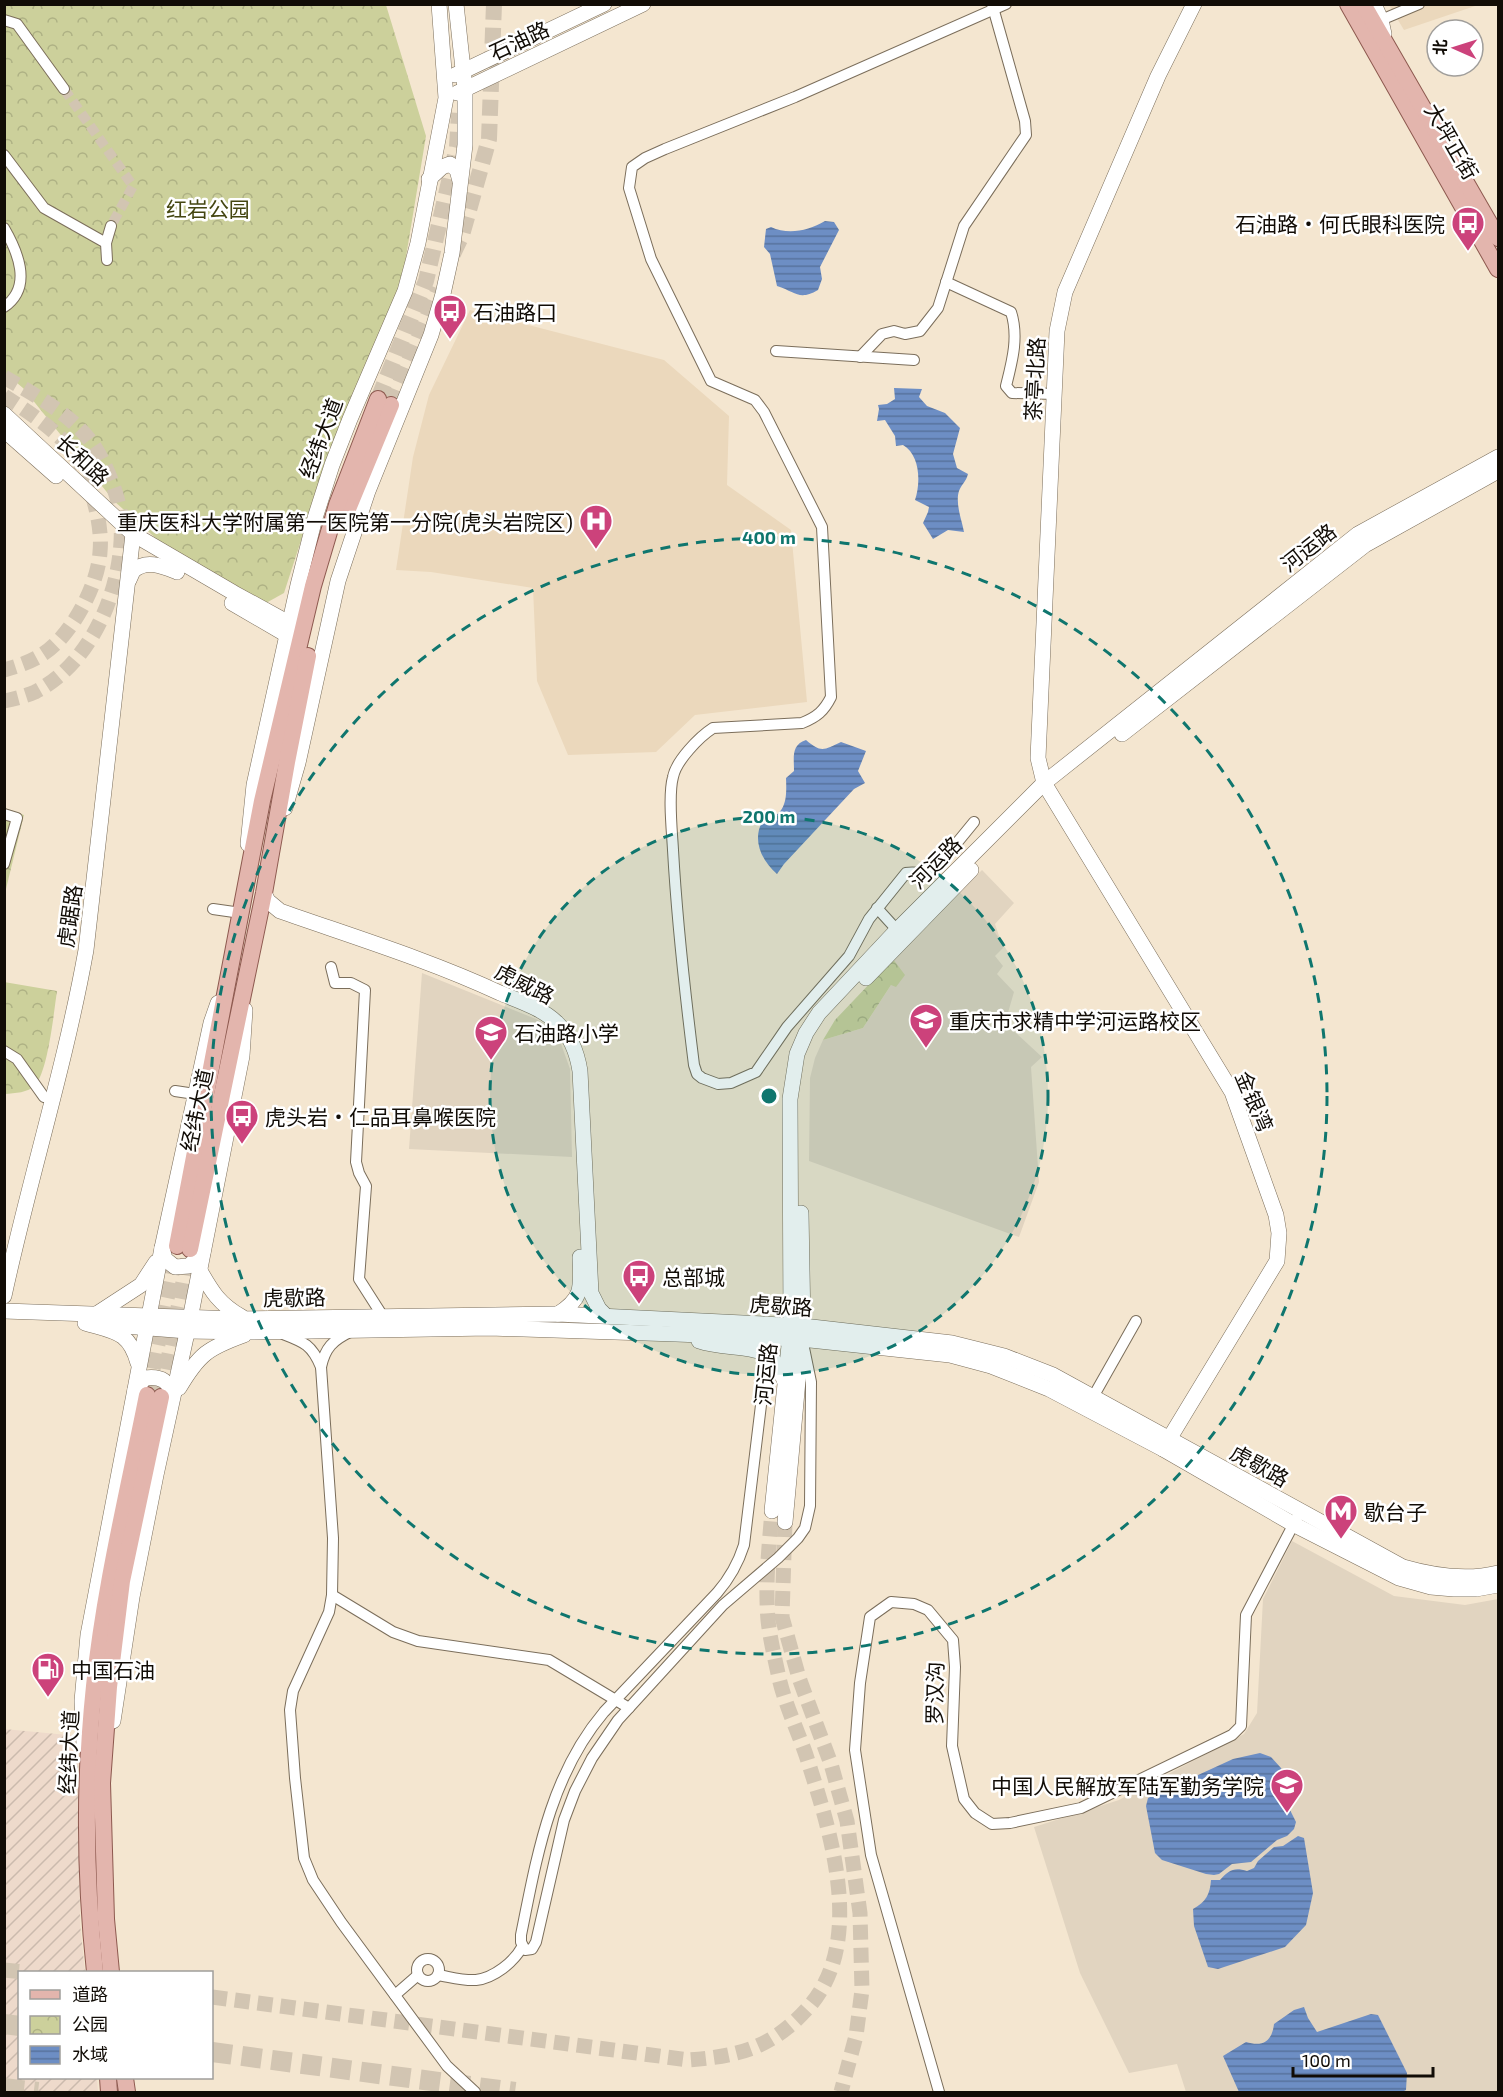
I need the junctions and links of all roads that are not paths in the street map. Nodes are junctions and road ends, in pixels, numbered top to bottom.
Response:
1 (439, 4) edge
2 (456, 4) edge
3 (604, 4) edge
4 (643, 4) edge
5 (1006, 4) edge
6 (1194, 4) edge
7 (1348, 4) edge
8 (1363, 4) edge
9 (1374, 4) edge
10 (1419, 4) edge
11 (994, 7) edge
12 (4, 20) edge
13 (1381, 20) junction
14 (1387, 45) junction
15 (463, 72) junction
16 (446, 79) junction
17 (465, 88) junction
18 (64, 89) tunnel mouth
19 (446, 98) junction
20 (4, 155) edge
21 (429, 179) junction
22 (460, 182) junction
23 (111, 226) tunnel mouth
24 (4, 228) edge
25 (1498, 238) edge
26 (106, 243) junction
27 (107, 260) dead end
28 (1498, 269) edge
29 (946, 282) junction
30 (4, 307) edge
31 (776, 351) dead end
32 (860, 357) junction
33 (914, 360) dead end
34 (1055, 394) junction
35 (4, 414) edge
36 (4, 430) edge
37 (1498, 457) edge
38 (1498, 471) edge
39 (129, 537) junction
40 (177, 572) junction
41 (127, 589) junction
42 (288, 629) junction
43 (1046, 787) junction
44 (4, 814) edge
45 (974, 822) dead end
46 (272, 852) junction
47 (4, 864) edge
48 (247, 886) junction
49 (264, 893) junction
50 (877, 908) junction
51 (213, 909) dead end
52 (241, 913) junction
53 (258, 926) junction
54 (897, 930) junction
55 (232, 964) junction
56 (332, 967) dead end
57 (4, 1051) edge
58 (175, 1091) dead end
59 (195, 1094) junction
60 (44, 1097) junction
61 (183, 1249) junction
62 (4, 1252) edge
63 (200, 1269) junction
64 (4, 1296) edge
65 (4, 1311) edge
66 (558, 1314) junction
67 (605, 1315) junction
68 (382, 1316) junction
69 (92, 1318) junction
70 (4, 1321) edge
71 (148, 1321) junction
72 (1136, 1321) dead end
73 (188, 1325) junction
74 (248, 1325) junction
75 (357, 1329) junction
76 (274, 1331) junction
77 (796, 1332) junction
78 (676, 1334) junction
79 (774, 1359) junction
80 (139, 1367) junction
81 (321, 1367) junction
82 (785, 1384) junction
83 (154, 1396) junction
84 (1093, 1397) junction
85 (1166, 1444) junction
86 (772, 1511) tunnel mouth
87 (1296, 1518) junction
88 (785, 1521) tunnel mouth
89 (744, 1545) junction
90 (1498, 1573) edge
91 (758, 1575) junction
92 (1498, 1585) edge
93 (332, 1595) junction
94 (616, 1698) junction
95 (629, 1708) junction
96 (522, 1947) junction
97 (95, 1971) edge
98 (111, 1971) edge
99 (418, 1975) junction
100 (438, 1976) junction
101 (395, 1995) junction
102 (475, 2092) edge
103 (939, 2092) edge

1 - 16 main road, 经纬大道
2 - 15 main road
3 - 15 main road, 石油路
4 - 17 main road, 石油路
5 - 11 street
6 - 34 main road, 茶亭北路
7 - 28 main road, 大坪正街
8 - 14 main road, 大坪正街
9 - 13 main road
10 - 13 street
11 - 29 street
11 - 50 street
12 - 18 street
13 - 14 main road
14 - 25 main road, 大坪正街
15 - 16 main road, 石油路
15 - 17 main road
16 - 19 main road, 经纬大道
17 - 19 main road, 石油路
17 - 22 main road
19 - 21 main road, 经纬大道
20 - 26 street
21 - 22 main road
21 - 42 main road, 经纬大道
22 - 46 main road
23 - 26 street
24 - 30 street
26 - 27 street
29 - 32 street
29 - 34 street
31 - 32 street
32 - 33 street
34 - 43 main road, 茶亭北路
35 - 39 main road, 长和路
36 - 39 main road, 长和路
37 - 43 main road, 河运路
38 - 43 main road, 河运路
39 - 40 main road, 长和路
39 - 41 main road, 虎踞路
39 - 42 main road, 长和路
39 - 60 main road, 虎踞路
40 - 41 main road
40 - 42 main road, 长和路
41 - 64 main road, 虎踞路
42 - 48 main road, 经纬大道
43 - 54 main road, 河运路
43 - 77 main road, 河运路
43 - 85 main road, 金银湾
44 - 47 street
45 - 50 street
46 - 48 main road, 经纬大道
46 - 49 main road, 经纬大道
48 - 52 main road, 经纬大道
49 - 53 main road, 经纬大道
49 - 67 main road, 虎威路
50 - 54 street
51 - 52 street
52 - 55 main road, 经纬大道
53 - 61 main road, 经纬大道
53 - 66 main road, 虎威路
54 - 77 main road, 河运路
55 - 59 main road
55 - 61 main road, 经纬大道
56 - 68 street
57 - 60 street
58 - 59 street
59 - 61 main road
60 - 62 main road, 虎踞路
61 - 63 main road
61 - 69 main road
61 - 71 main road
63 - 73 main road
63 - 74 main road
65 - 69 main road, 虎歇路
66 - 67 main road, 虎歇路
66 - 68 main road, 虎歇路
67 - 77 main road, 虎歇路
68 - 74 main road, 虎歇路
69 - 70 main road, 虎歇路
69 - 71 main road, 虎歇路
69 - 80 main road
71 - 73 main road, 虎歇路
71 - 80 main road
72 - 84 street
73 - 74 main road, 虎歇路
73 - 83 main road
74 - 76 main road, 虎歇路
74 - 83 main road
75 - 76 main road, 虎歇路
75 - 78 main road, 虎歇路
75 - 81 street
76 - 81 street
77 - 78 main road, 虎歇路
77 - 82 main road, 河运路
77 - 84 main road, 虎歇路
77 - 85 main road, 虎歇路
77 - 88 main road, 河运路
77 - 91 street
78 - 79 main road
79 - 82 main road
79 - 89 street
80 - 83 main road
81 - 93 street
82 - 86 main road, 河运路
83 - 97 main road, 经纬大道
83 - 98 main road, 经纬大道
84 - 85 main road, 虎歇路
85 - 87 main road, 虎歇路
87 - 90 main road, 虎歇路
87 - 92 main road, 虎歇路
87 - 103 street, 罗汉沟
89 - 91 street
89 - 94 street
91 - 95 street
93 - 94 street
93 - 101 street
94 - 95 street
94 - 96 street
95 - 96 street
96 - 100 street
99 - 100 street
99 - 100 street
99 - 101 street
101 - 102 street

